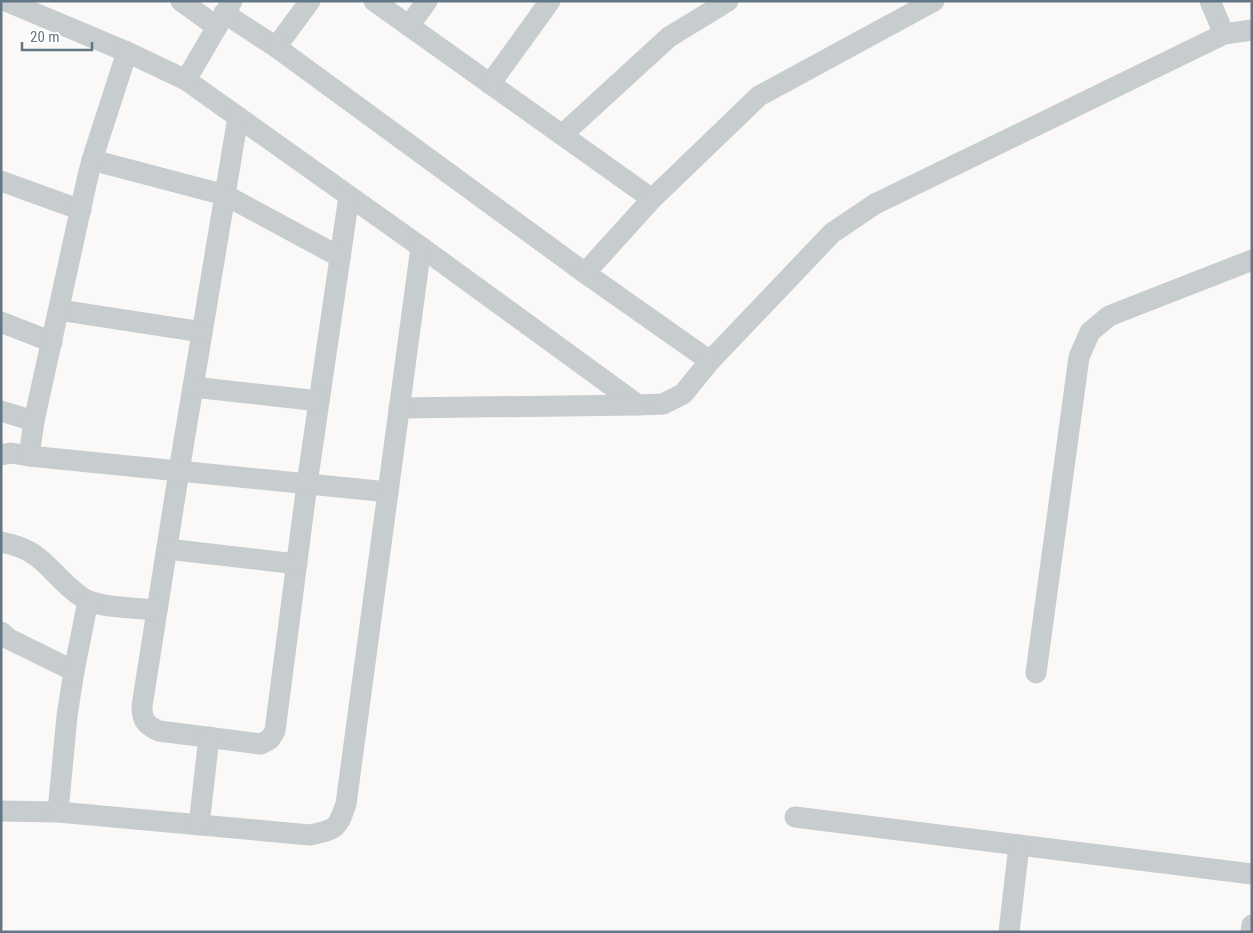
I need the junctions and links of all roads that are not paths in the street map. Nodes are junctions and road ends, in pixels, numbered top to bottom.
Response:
1 (6, 1) edge
2 (181, 1) edge
3 (310, 1) edge
4 (374, 1) edge
5 (427, 1) edge
6 (550, 1) edge
7 (728, 1) edge
8 (934, 1) edge
9 (1210, 1) edge
10 (224, 14) edge
11 (409, 26) junction
12 (1252, 30) edge
13 (1224, 34) junction
14 (276, 46) junction
15 (127, 52) junction
16 (186, 80) junction
17 (490, 84) junction
18 (238, 117) junction
19 (562, 135) junction
20 (92, 160) junction
21 (1, 181) edge
22 (225, 195) junction
23 (349, 196) junction
24 (652, 199) junction
25 (81, 210) junction
26 (421, 246) junction
27 (340, 257) junction
28 (1252, 260) edge
29 (585, 273) junction
30 (58, 310) junction
31 (1, 322) edge
32 (202, 332) junction
33 (52, 342) junction
34 (710, 361) junction
35 (192, 387) junction
36 (319, 401) junction
37 (638, 405) junction
38 (399, 408) junction
39 (1, 411) edge
40 (34, 421) junction
41 (1, 455) edge
42 (29, 456) junction
43 (179, 471) junction
44 (307, 484) junction
45 (388, 492) junction
46 (1, 542) edge
47 (167, 548) junction
48 (297, 564) junction
49 (88, 601) junction
50 (157, 610) junction
51 (4, 639) edge
52 (74, 671) junction
53 (1036, 674) dead end
54 (209, 737) junction
55 (1, 811) edge
56 (58, 812) junction
57 (796, 816) dead end
58 (199, 825) junction
59 (1019, 845) junction
60 (1252, 874) edge
61 (1252, 925) edge
62 (1009, 932) edge
63 (1251, 932) edge

1 - 15 street
2 - 10 street
3 - 14 street
4 - 11 street
5 - 11 street
6 - 17 street
7 - 19 street
8 - 24 street
9 - 13 street
10 - 14 street
10 - 16 street
11 - 17 street
12 - 13 street
13 - 34 street
14 - 29 street
15 - 16 street
15 - 20 street
16 - 18 street
17 - 19 street
18 - 22 street
18 - 23 street
19 - 24 street
20 - 22 street
20 - 25 street
21 - 25 street
22 - 27 street
22 - 32 street
23 - 26 street
23 - 27 street
24 - 29 street
25 - 30 street
26 - 37 street
26 - 38 street
27 - 36 street
28 - 53 street
29 - 34 street
30 - 32 street
30 - 33 street
31 - 33 street
32 - 35 street
33 - 40 street
34 - 37 street
35 - 36 street
35 - 43 street
36 - 44 street
37 - 38 street
38 - 45 street
39 - 40 street
40 - 42 street
41 - 42 street
42 - 43 street
43 - 44 street
43 - 47 street
44 - 45 street
44 - 48 street
45 - 58 street
46 - 49 street
47 - 48 street
47 - 50 street
48 - 54 street
49 - 50 street
49 - 52 street
50 - 54 street
51 - 52 street
52 - 56 street
54 - 58 street
55 - 56 street
56 - 58 street
57 - 59 street
59 - 60 street
59 - 62 street
61 - 63 street

